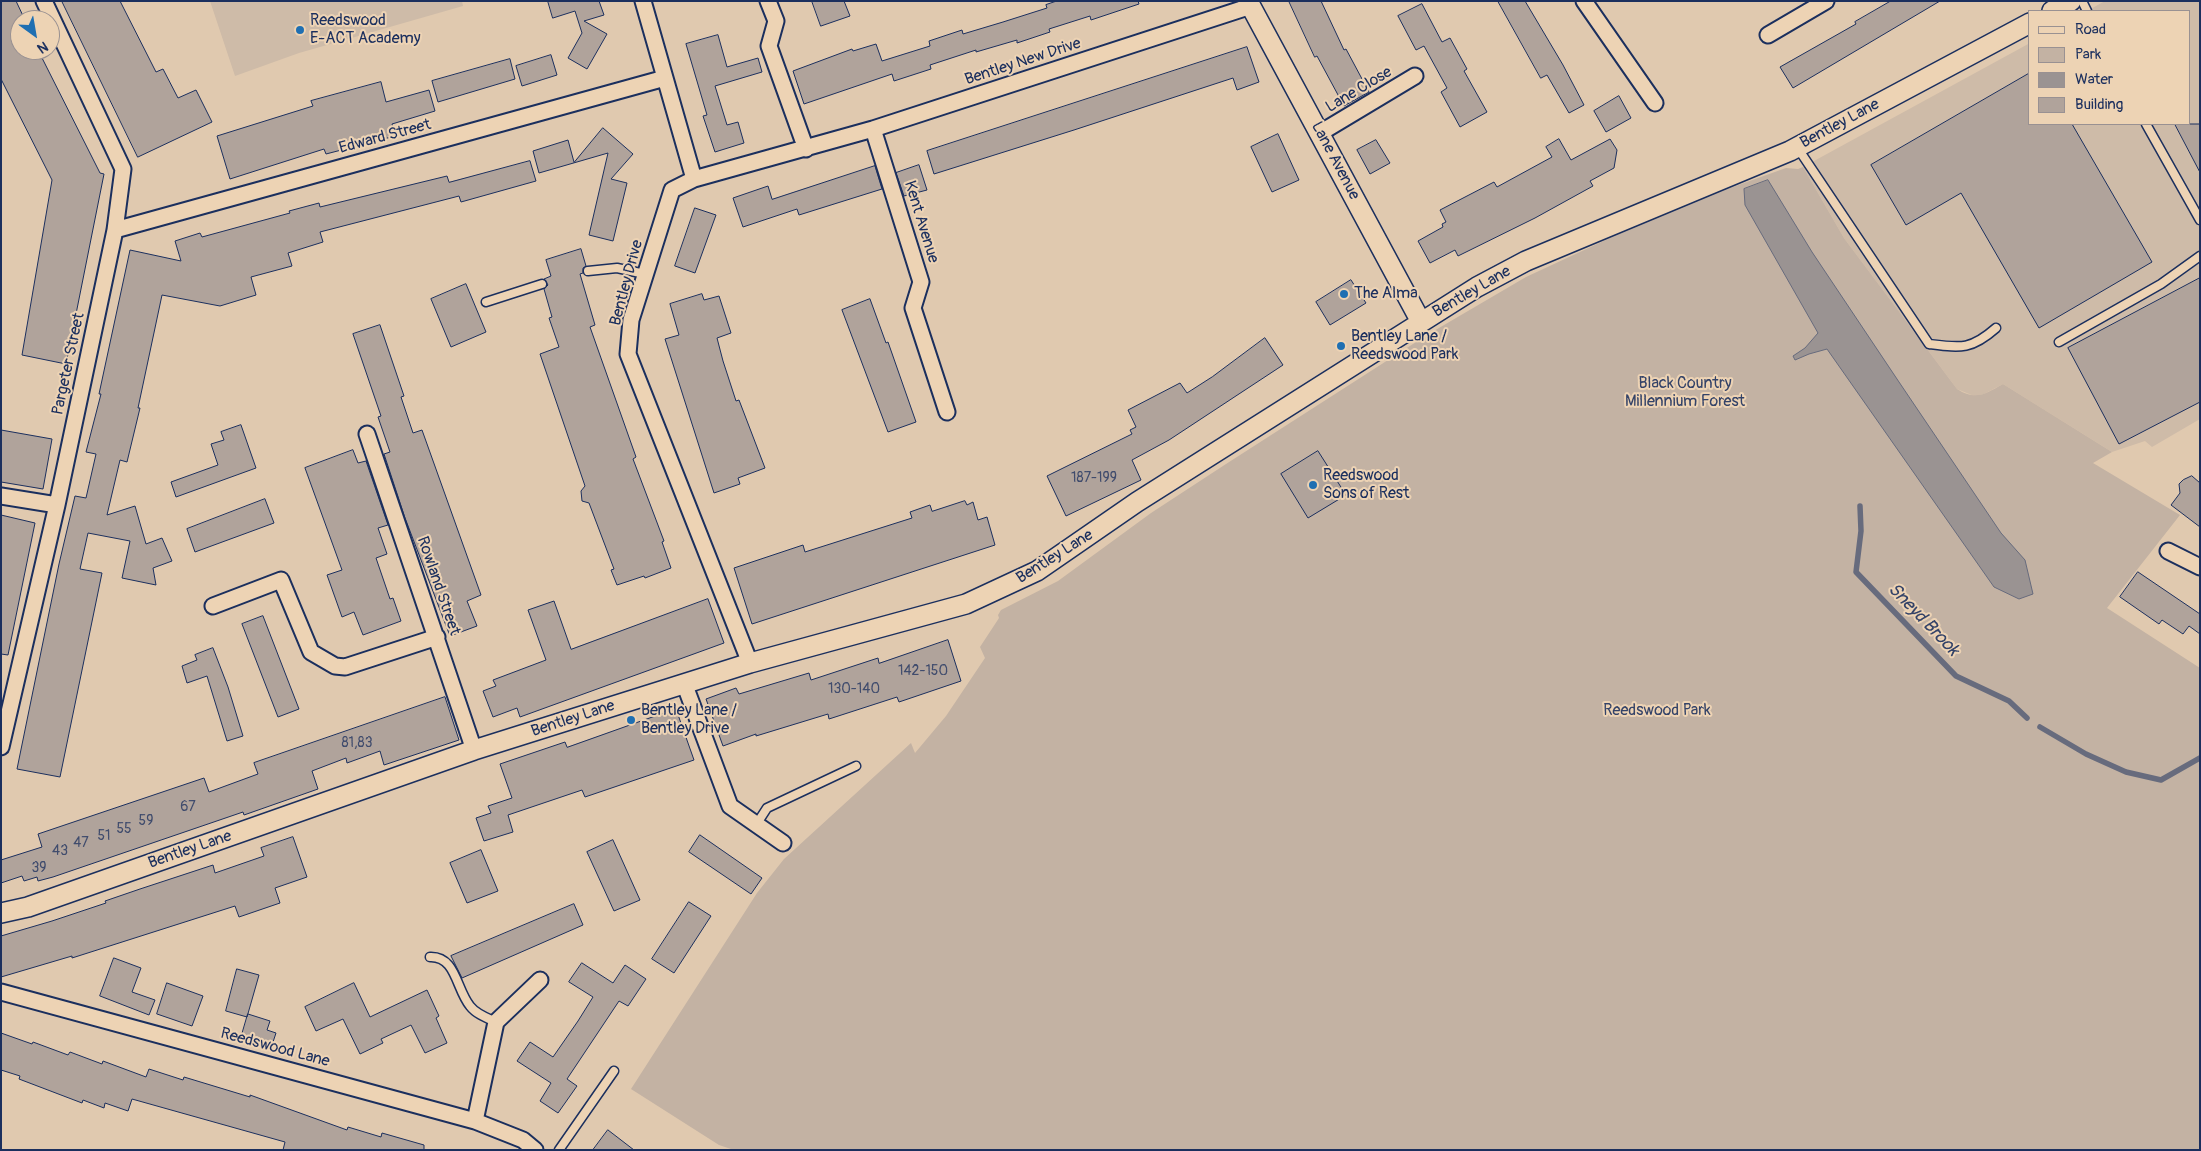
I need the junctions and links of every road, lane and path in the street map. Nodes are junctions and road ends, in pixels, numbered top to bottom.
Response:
1 (44, 1) edge
2 (643, 1) edge
3 (768, 1) edge
4 (1584, 1) edge
5 (1826, 1) edge
6 (2071, 1) edge
7 (1250, 4) edge
8 (2054, 10) edge
9 (2028, 24) edge
10 (1768, 35) dead end
11 (1416, 76) dead end
12 (665, 78) junction
13 (1655, 103) dead end
14 (2147, 125) edge
15 (873, 129) junction
16 (1320, 133) junction
17 (806, 149) junction
18 (1791, 150) junction
19 (694, 179) junction
20 (2200, 220) edge
21 (115, 230) junction
22 (2200, 256) edge
23 (588, 271) dead end
24 (645, 274) junction
25 (542, 284) dead end
26 (486, 302) dead end
27 (1421, 322) junction
28 (1996, 328) dead end
29 (2058, 342) dead end
30 (947, 412) dead end
31 (367, 434) dead end
32 (1, 496) edge
33 (57, 504) junction
34 (2168, 551) dead end
35 (2200, 566) edge
36 (213, 606) dead end
37 (437, 637) junction
38 (750, 663) junction
39 (684, 683) junction
40 (7, 704) edge
41 (1, 747) edge
42 (474, 750) junction
43 (856, 766) dead end
44 (756, 825) junction
45 (782, 843) dead end
46 (1, 913) edge
47 (430, 957) dead end
48 (540, 980) dead end
49 (1, 992) edge
50 (496, 1022) junction
51 (614, 1071) dead end
52 (475, 1121) junction
53 (535, 1150) edge
54 (559, 1150) edge

1 - 21 street, Pargeter Street
2 - 12 street
3 - 17 street
4 - 13 street
5 - 10 street
6 - 8 street
7 - 15 street, Bentley New Drive
7 - 16 street, Lane Avenue
9 - 18 street, Bentley Lane
11 - 16 street, Lane Close
12 - 19 street
12 - 21 street, Edward Street
14 - 20 lane
15 - 17 street, Bentley New Drive
15 - 30 street, Kent Avenue
16 - 27 street, Lane Avenue
17 - 19 street, Bentley New Drive
18 - 27 street, Bentley Lane
18 - 28 lane
19 - 24 street, Bentley Drive
21 - 33 street, Pargeter Street
22 - 29 lane
23 - 24 lane
24 - 38 street, Bentley Drive
25 - 26 lane
27 - 38 street, Bentley Lane
31 - 37 street, Rowland Street
32 - 33 street
33 - 40 street, Pargeter Street
34 - 35 street
36 - 37 street
37 - 42 street, Rowland Street
38 - 39 street, Bentley Lane
39 - 42 street, Bentley Lane
39 - 44 street
40 - 41 street, Pargeter Street
42 - 46 street, Bentley Lane
43 - 44 lane
44 - 45 street
47 - 50 lane
48 - 50 street
49 - 52 street, Reedswood Lane
50 - 52 street
51 - 54 lane
52 - 53 street, Reedswood Lane

